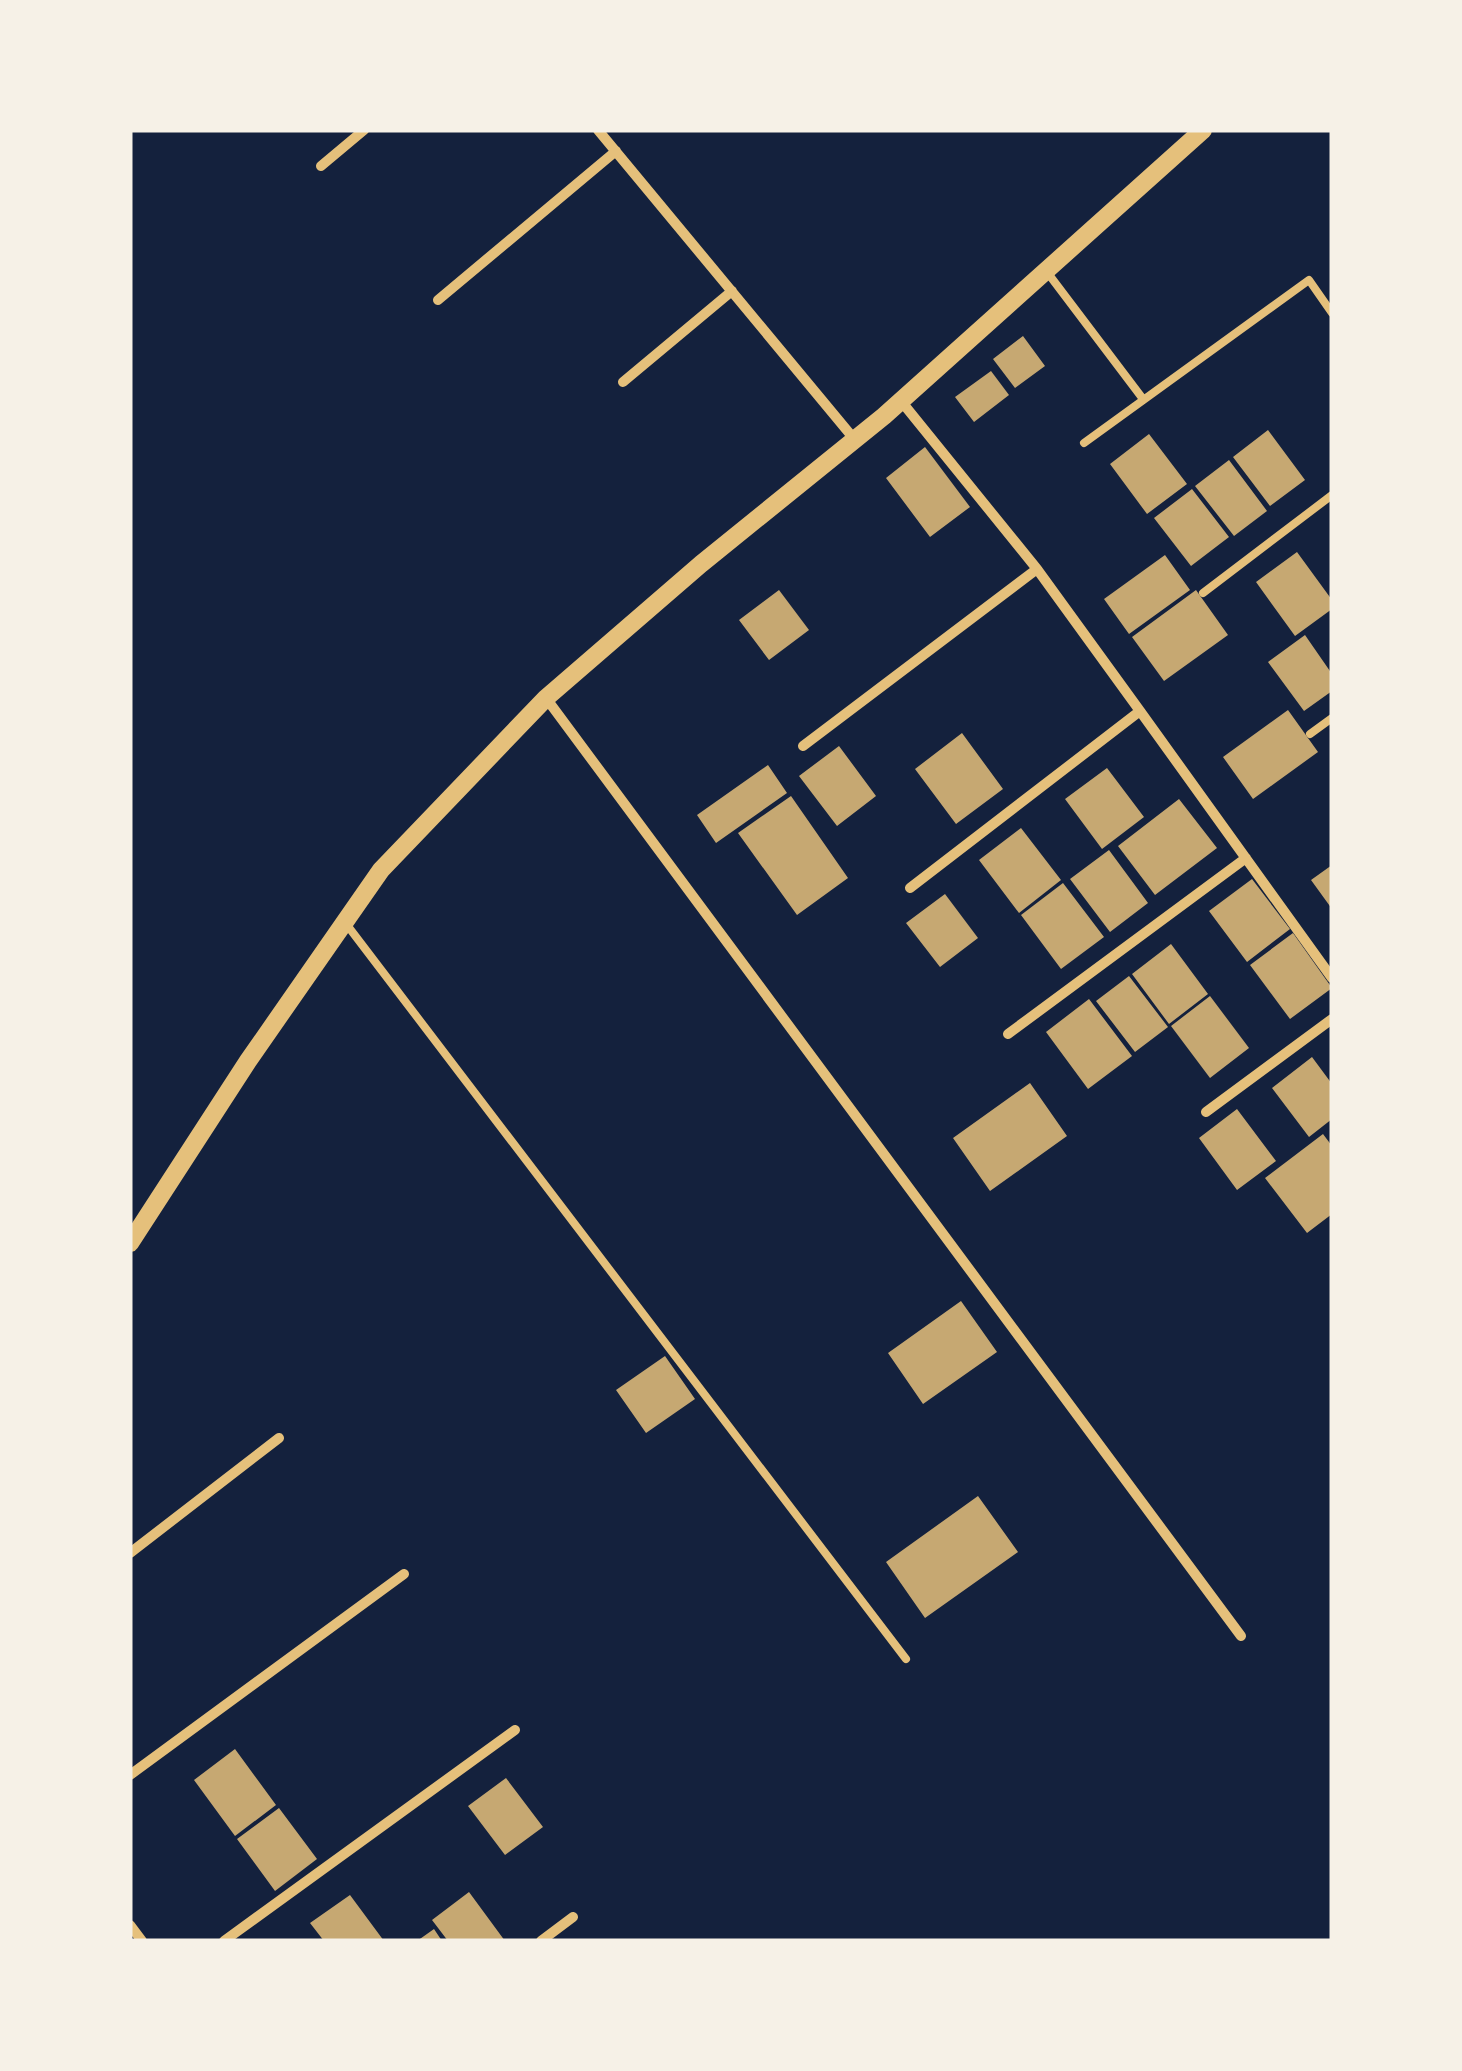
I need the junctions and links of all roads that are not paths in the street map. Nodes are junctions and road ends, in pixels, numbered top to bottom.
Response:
1 (364, 130) edge
2 (598, 130) edge
3 (1203, 130) edge
4 (616, 151) junction
5 (321, 166) dead end
6 (1047, 272) junction
7 (732, 291) junction
8 (438, 300) dead end
9 (1332, 313) edge
10 (622, 382) dead end
11 (1143, 399) junction
12 (901, 401) junction
13 (855, 440) junction
14 (1084, 443) dead end
15 (1332, 495) edge
16 (1036, 569) junction
17 (1203, 594) dead end
18 (546, 698) junction
19 (1140, 711) junction
20 (1332, 718) edge
21 (1310, 734) dead end
22 (802, 746) dead end
23 (1246, 858) junction
24 (910, 888) dead end
25 (344, 922) junction
26 (1332, 978) edge
27 (1332, 1019) edge
28 (1008, 1034) dead end
29 (1206, 1112) dead end
30 (130, 1243) edge
31 (279, 1438) dead end
32 (130, 1554) edge
33 (404, 1574) dead end
34 (1241, 1636) dead end
35 (906, 1658) dead end
36 (515, 1730) dead end
37 (130, 1775) edge
38 (573, 1917) dead end
39 (130, 1925) edge
40 (142, 1941) edge
41 (224, 1941) edge
42 (541, 1941) edge

1 - 5 street
2 - 4 street
3 - 6 street
4 - 7 street
4 - 8 street
6 - 11 lane
6 - 12 street
7 - 10 street
7 - 13 street
9 - 11 lane
11 - 14 lane
12 - 13 street
12 - 16 street
13 - 18 street
15 - 17 lane
16 - 19 street
16 - 22 street
18 - 25 street
18 - 34 street
19 - 23 street
19 - 24 street
20 - 21 lane
23 - 26 street
23 - 28 street
25 - 30 street
25 - 35 lane
27 - 29 street
31 - 32 street
33 - 37 street
36 - 41 street
38 - 42 street
39 - 40 street

